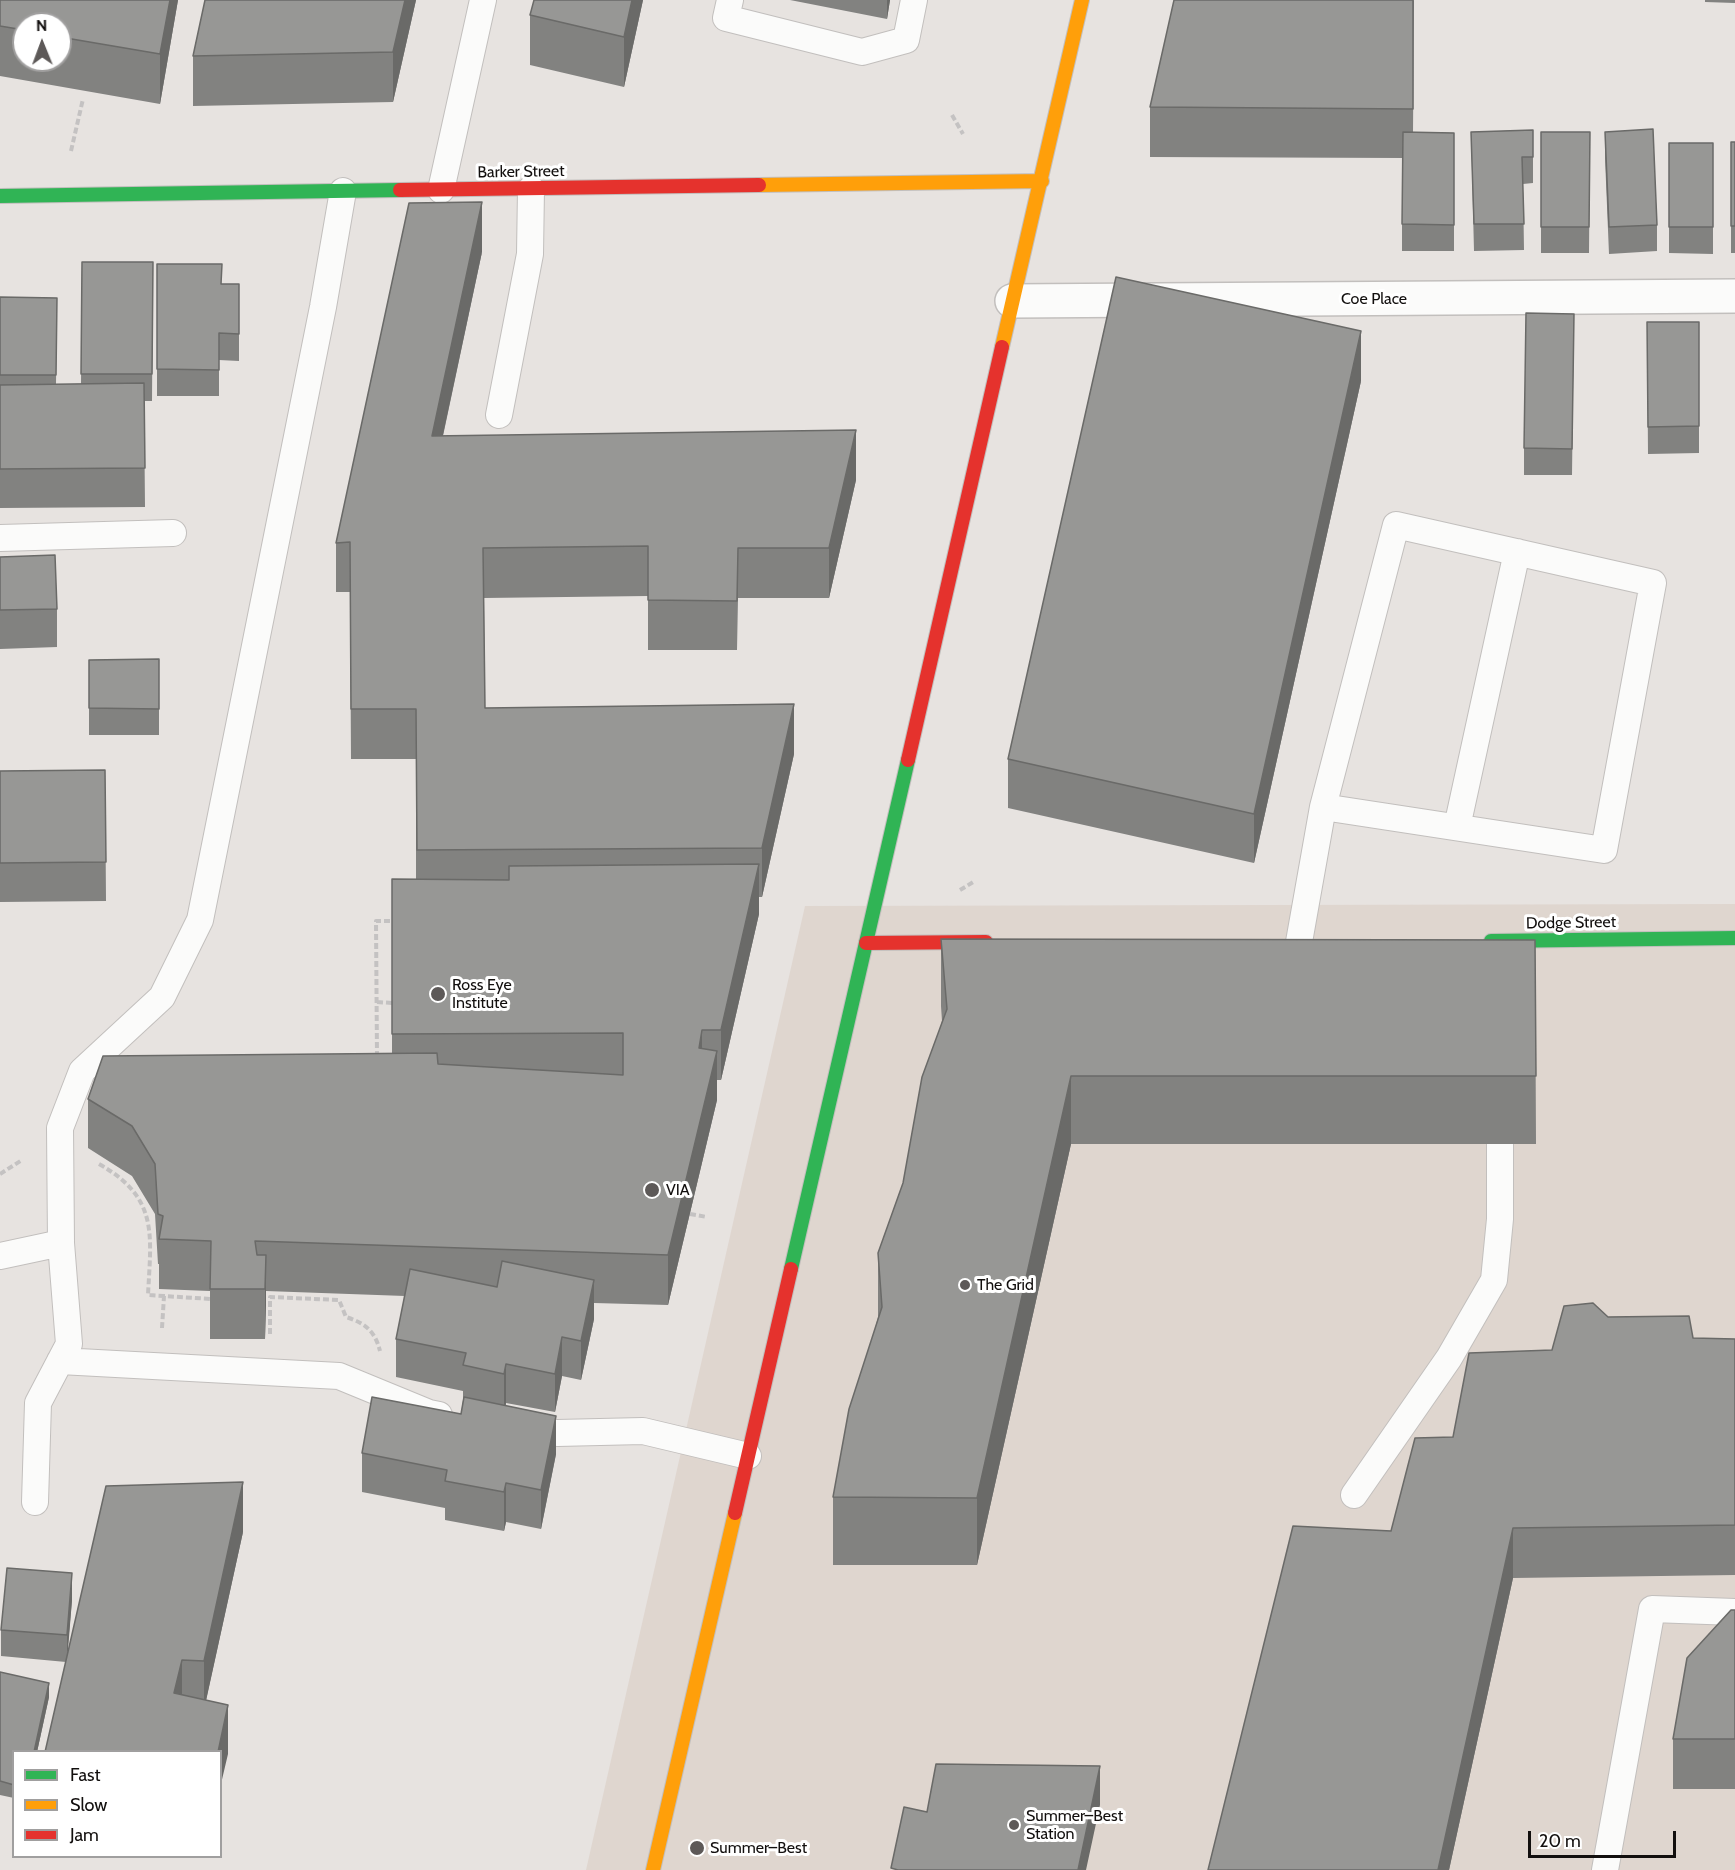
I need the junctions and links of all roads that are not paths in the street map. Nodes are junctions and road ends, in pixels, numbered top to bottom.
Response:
1 (483, 0) edge
2 (730, 0) edge
3 (914, 0) edge
4 (1082, 0) edge
5 (1042, 180) junction
6 (531, 189) junction
7 (441, 190) junction
8 (343, 191) junction
9 (0, 196) edge
10 (1735, 296) edge
11 (1012, 301) junction
12 (499, 415) dead end
13 (173, 533) dead end
14 (0, 538) edge
15 (1517, 552) junction
16 (1323, 807) junction
17 (1457, 827) junction
18 (1735, 938) edge
19 (995, 942) edge
20 (1299, 942) edge
21 (866, 943) junction
22 (1490, 947) edge
23 (1500, 1144) dead end
24 (61, 1243) junction
25 (0, 1256) edge
26 (60, 1361) junction
27 (464, 1419) edge
28 (499, 1424) edge
29 (748, 1456) junction
30 (1354, 1495) dead end
31 (35, 1502) dead end
32 (1735, 1612) edge
33 (653, 1870) edge
34 (1605, 1870) edge

1 - 7 lane
2 - 3 lane
4 - 5 main road
5 - 6 main road, Barker Street
5 - 11 main road
6 - 7 main road, Barker Street
6 - 12 lane
7 - 8 main road, Barker Street
8 - 9 main road, Barker Street
8 - 24 lane
10 - 11 street, Coe Place
11 - 21 main road
13 - 14 lane
15 - 16 lane
15 - 17 lane
15 - 17 lane
16 - 17 lane
16 - 20 lane
18 - 22 main road, Dodge Street
19 - 21 main road
21 - 29 main road
23 - 30 lane
24 - 25 lane
24 - 26 lane
26 - 27 lane
26 - 31 lane
28 - 29 lane
29 - 33 main road
32 - 34 lane

